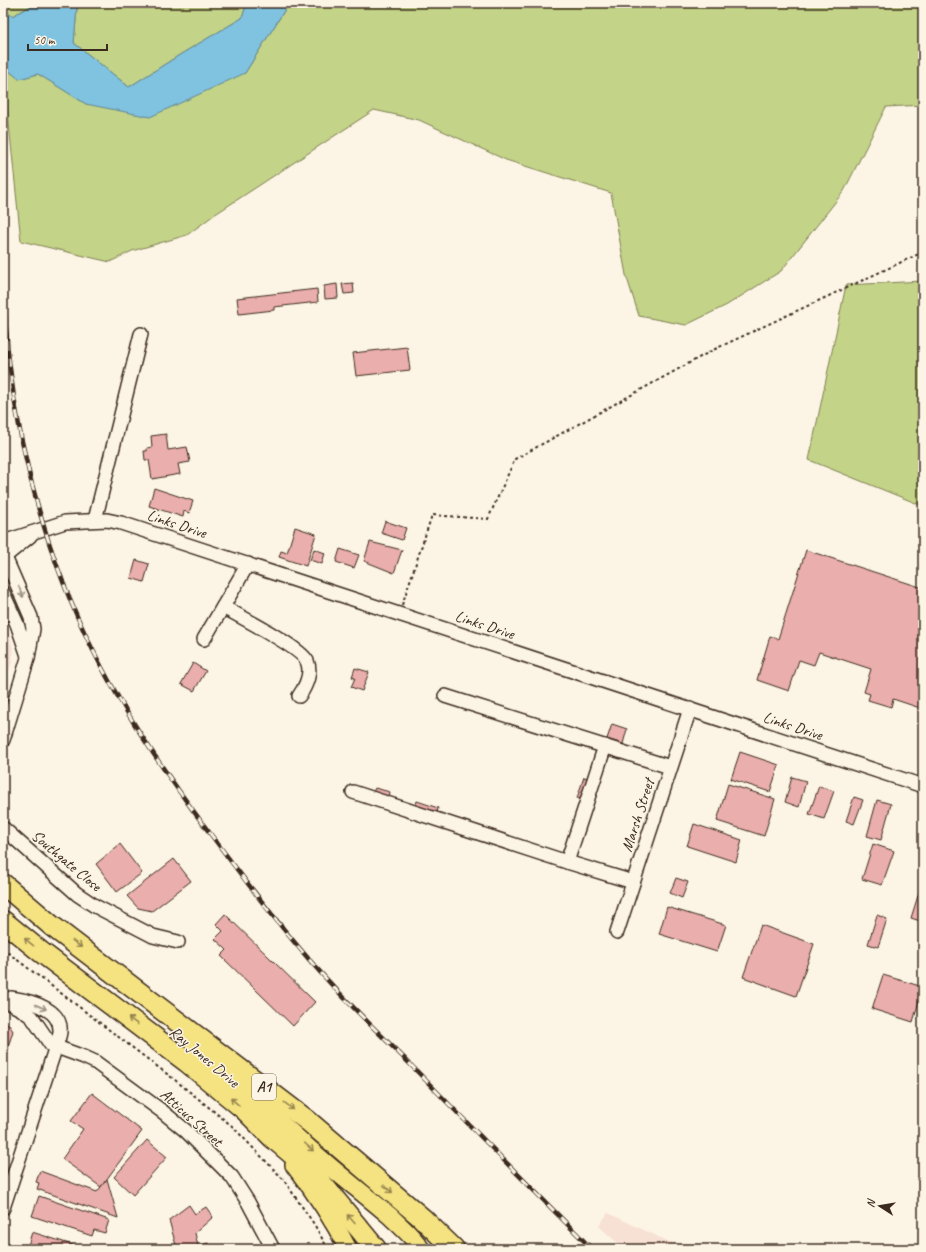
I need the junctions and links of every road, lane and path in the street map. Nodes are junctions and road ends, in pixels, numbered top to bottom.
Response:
1 (923, 252) edge
2 (141, 334) dead end
3 (95, 520) junction
4 (34, 532) junction
5 (3, 542) edge
6 (4, 557) edge
7 (248, 564) junction
8 (3, 592) edge
9 (223, 607) junction
10 (399, 614) junction
11 (204, 639) dead end
12 (28, 658) junction
13 (299, 696) dead end
14 (445, 696) dead end
15 (690, 709) junction
16 (5, 725) edge
17 (604, 746) junction
18 (670, 767) junction
19 (923, 786) edge
20 (353, 792) dead end
21 (3, 828) edge
22 (567, 862) junction
23 (633, 882) junction
24 (3, 884) edge
25 (3, 921) edge
26 (617, 932) dead end
27 (178, 942) dead end
28 (3, 949) edge
29 (102, 963) junction
30 (3, 998) edge
31 (55, 1047) junction
32 (273, 1138) junction
33 (3, 1208) edge
34 (272, 1249) edge
35 (328, 1249) edge
36 (348, 1249) edge
37 (376, 1249) edge
38 (421, 1249) edge
39 (454, 1249) edge

1 - 10 path
2 - 3 street
3 - 4 street, Links Drive
3 - 7 street, Links Drive
4 - 5 street, Links Drive
4 - 6 street, Links Drive
6 -> 12 street
7 - 9 street
7 - 10 street, Links Drive
8 - 12 street
9 - 11 street
9 - 13 street
10 - 15 street, Links Drive
12 - 16 street
14 - 17 street
15 - 18 street, Marsh Street
15 - 19 street, Links Drive
17 - 18 street
17 - 22 street
18 - 23 street, Marsh Street
20 - 22 street
21 - 27 street, Southgate Close
22 - 23 street
23 - 26 street, Marsh Street
24 -> 29 highway, Ray Jones Drive / A1
32 -> 25 highway, Ray Jones Drive / A1
28 - 35 path
29 -> 38 main road, Ray Jones Drive
29 -> 39 highway, A1
30 - 31 street
30 -> 31 street
31 - 33 street
31 - 34 street, Atticus Street
32 - 36 main road, Ray Jones Drive
37 -> 32 highway, Ray Jones Drive / A1

